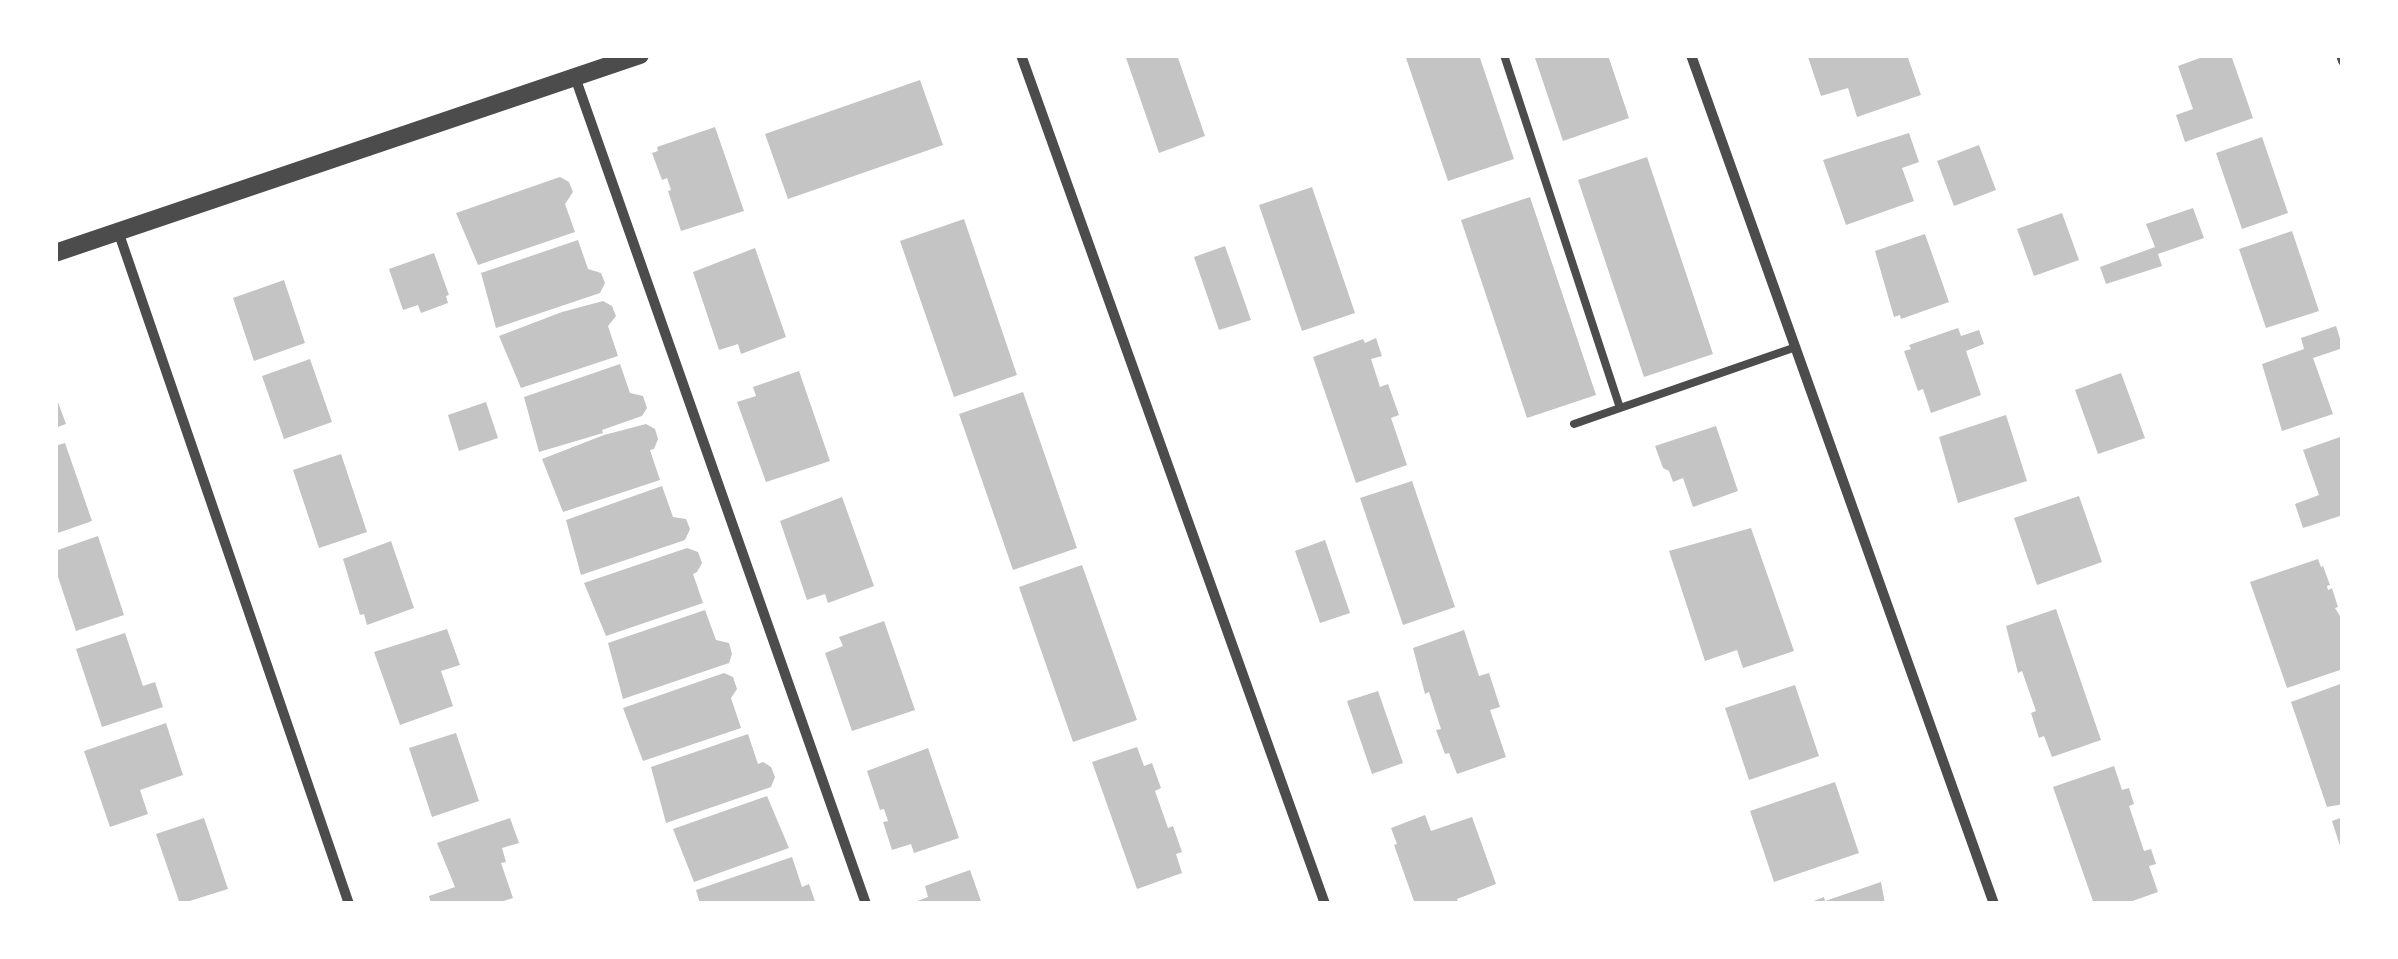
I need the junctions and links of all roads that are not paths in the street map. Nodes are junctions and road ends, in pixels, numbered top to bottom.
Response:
1 (640, 55) edge
2 (1021, 55) edge
3 (1504, 55) edge
4 (1692, 55) edge
5 (575, 77) junction
6 (118, 231) junction
7 (55, 254) edge
8 (1796, 347) junction
9 (1620, 408) junction
10 (1574, 424) dead end
11 (349, 904) edge
12 (866, 904) edge
13 (1326, 904) edge
14 (1994, 904) edge

1 - 5 street
2 - 13 street
3 - 9 lane
4 - 8 street
5 - 6 street
5 - 12 street
6 - 7 street
6 - 11 street
8 - 9 lane
8 - 14 street
9 - 10 lane

